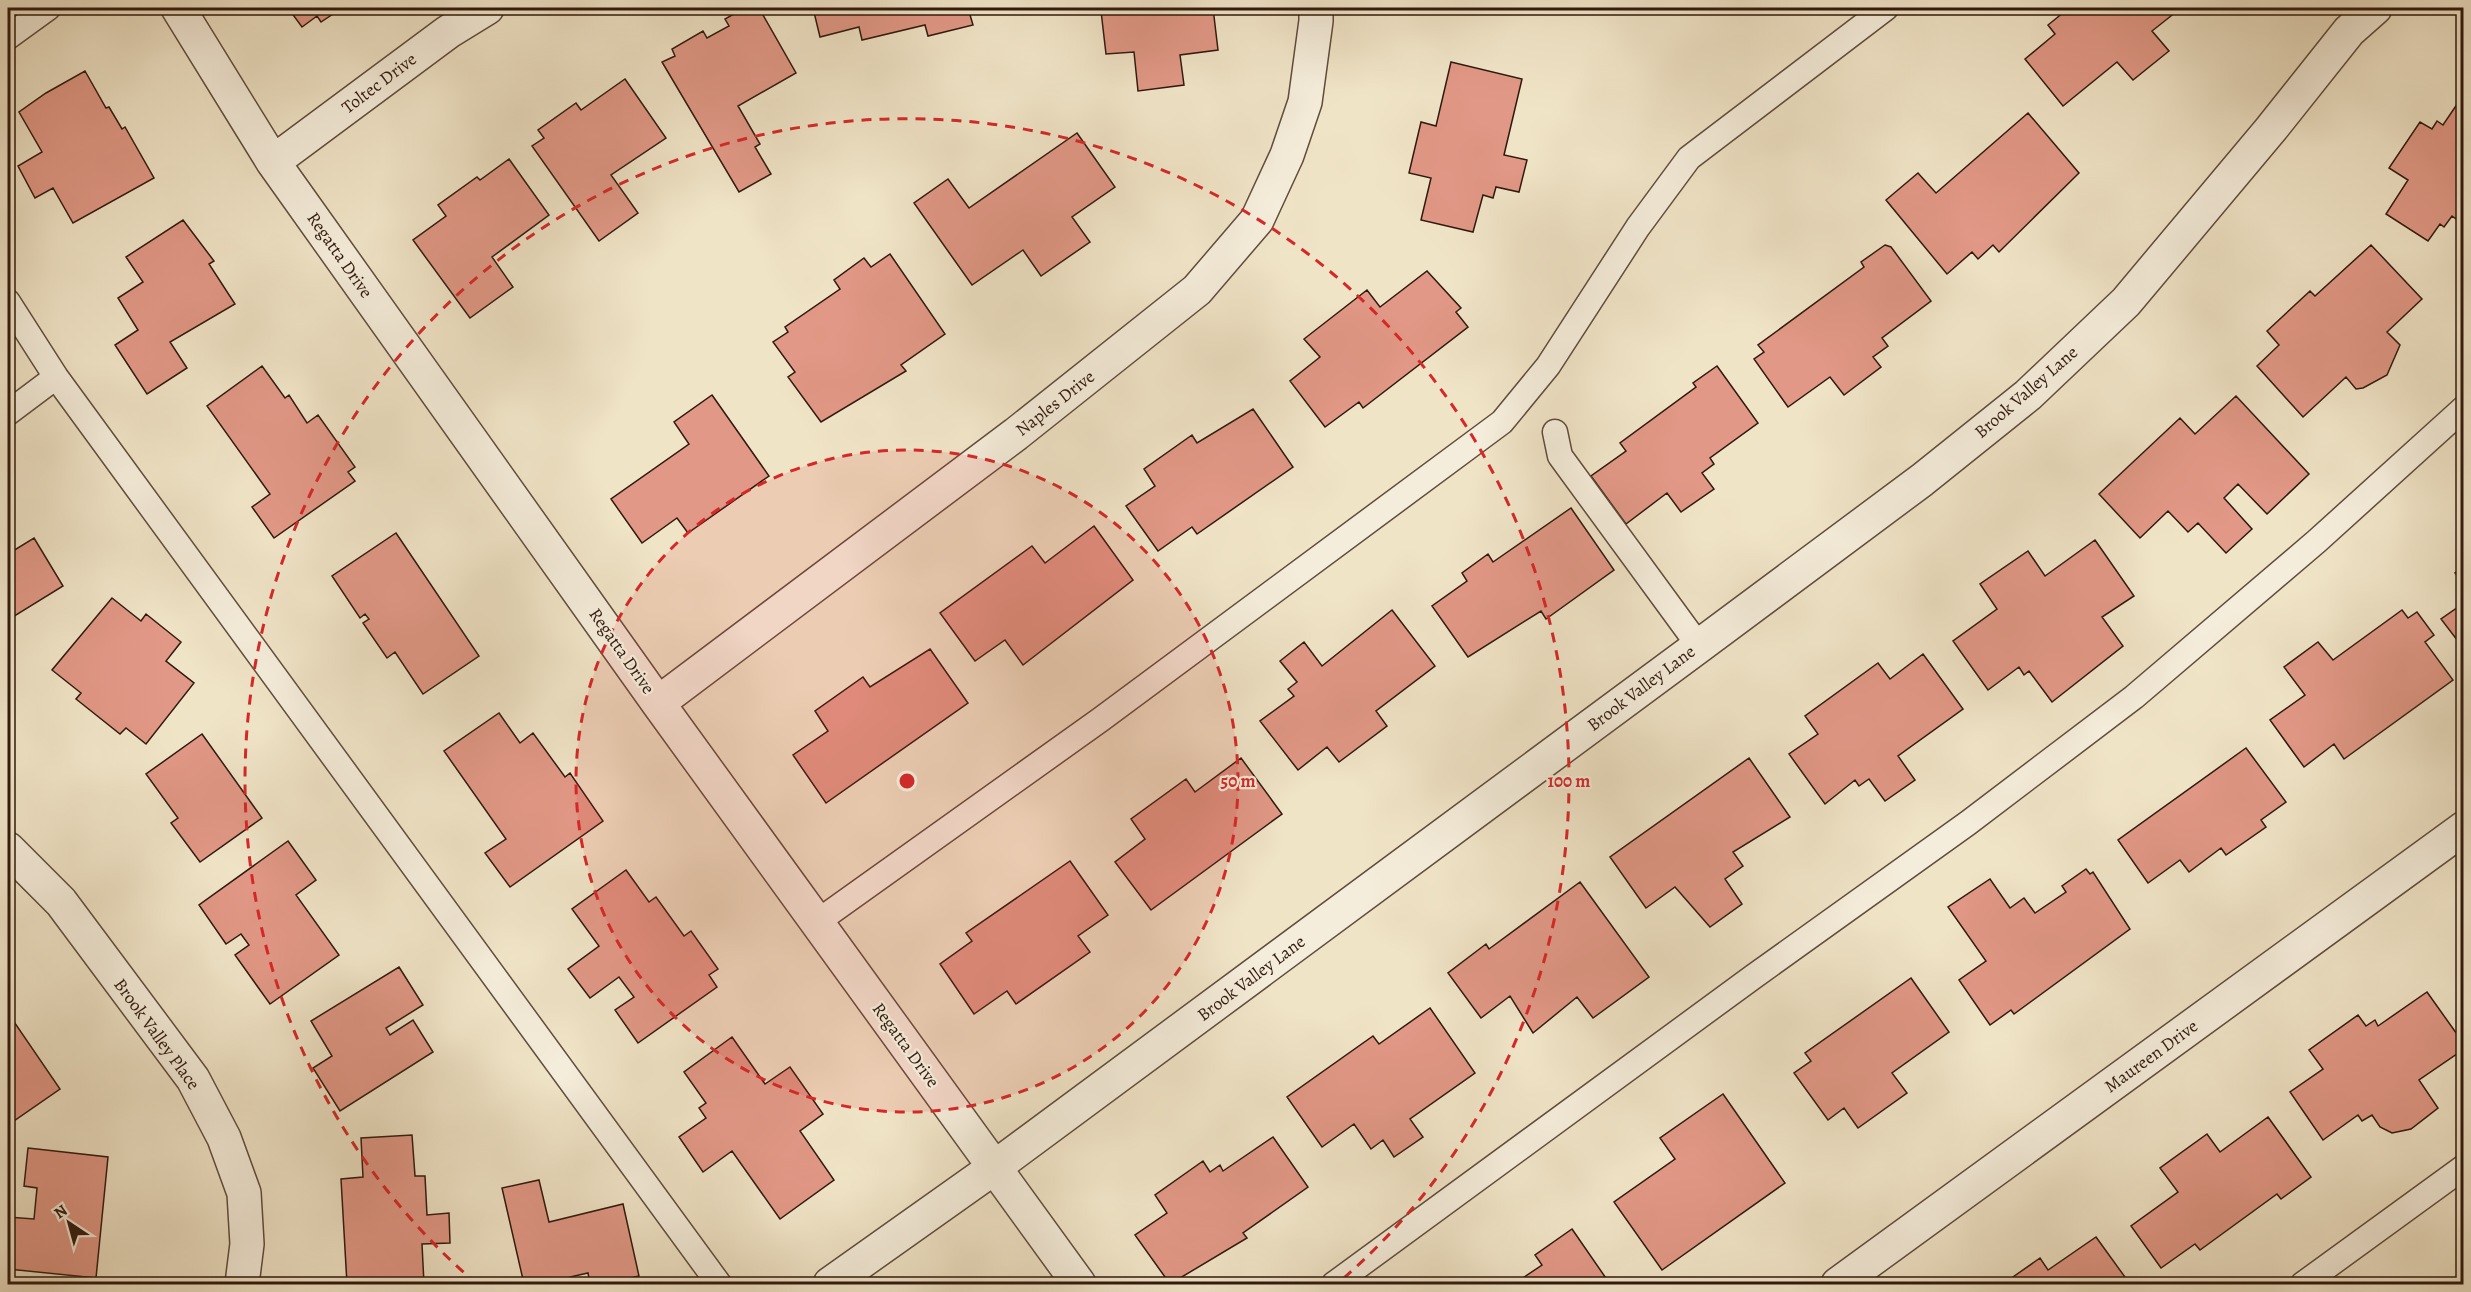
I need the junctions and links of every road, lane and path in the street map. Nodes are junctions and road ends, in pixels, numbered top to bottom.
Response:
1 (48, 8) edge
2 (178, 8) edge
3 (487, 8) edge
4 (1316, 8) edge
5 (1886, 8) edge
6 (2375, 8) edge
7 (8, 37) edge
8 (273, 162) junction
9 (8, 302) edge
10 (56, 377) junction
11 (2463, 408) edge
12 (8, 413) edge
13 (1555, 432) dead end
14 (1699, 646) junction
15 (658, 703) junction
16 (2463, 828) edge
17 (8, 849) edge
18 (817, 922) junction
19 (995, 1167) junction
20 (2463, 1167) edge
21 (242, 1284) edge
22 (719, 1284) edge
23 (830, 1284) edge
24 (1079, 1284) edge
25 (1334, 1284) edge
26 (1838, 1284) edge
27 (2303, 1284) edge

1 - 7 lane
2 - 8 street, Regatta Drive
3 - 8 street, Toltec Drive
4 - 15 street, Naples Drive
5 - 18 lane
6 - 14 street, Brook Valley Lane
8 - 15 street, Regatta Drive
9 - 10 lane
10 - 12 lane
10 - 22 lane
11 - 25 lane
13 - 14 lane
14 - 19 street, Brook Valley Lane
15 - 18 street, Regatta Drive
16 - 26 street, Maureen Drive
17 - 21 street, Brook Valley Place
18 - 19 street, Regatta Drive
19 - 23 street, Brook Valley Lane
19 - 24 street, Regatta Drive
20 - 27 lane

